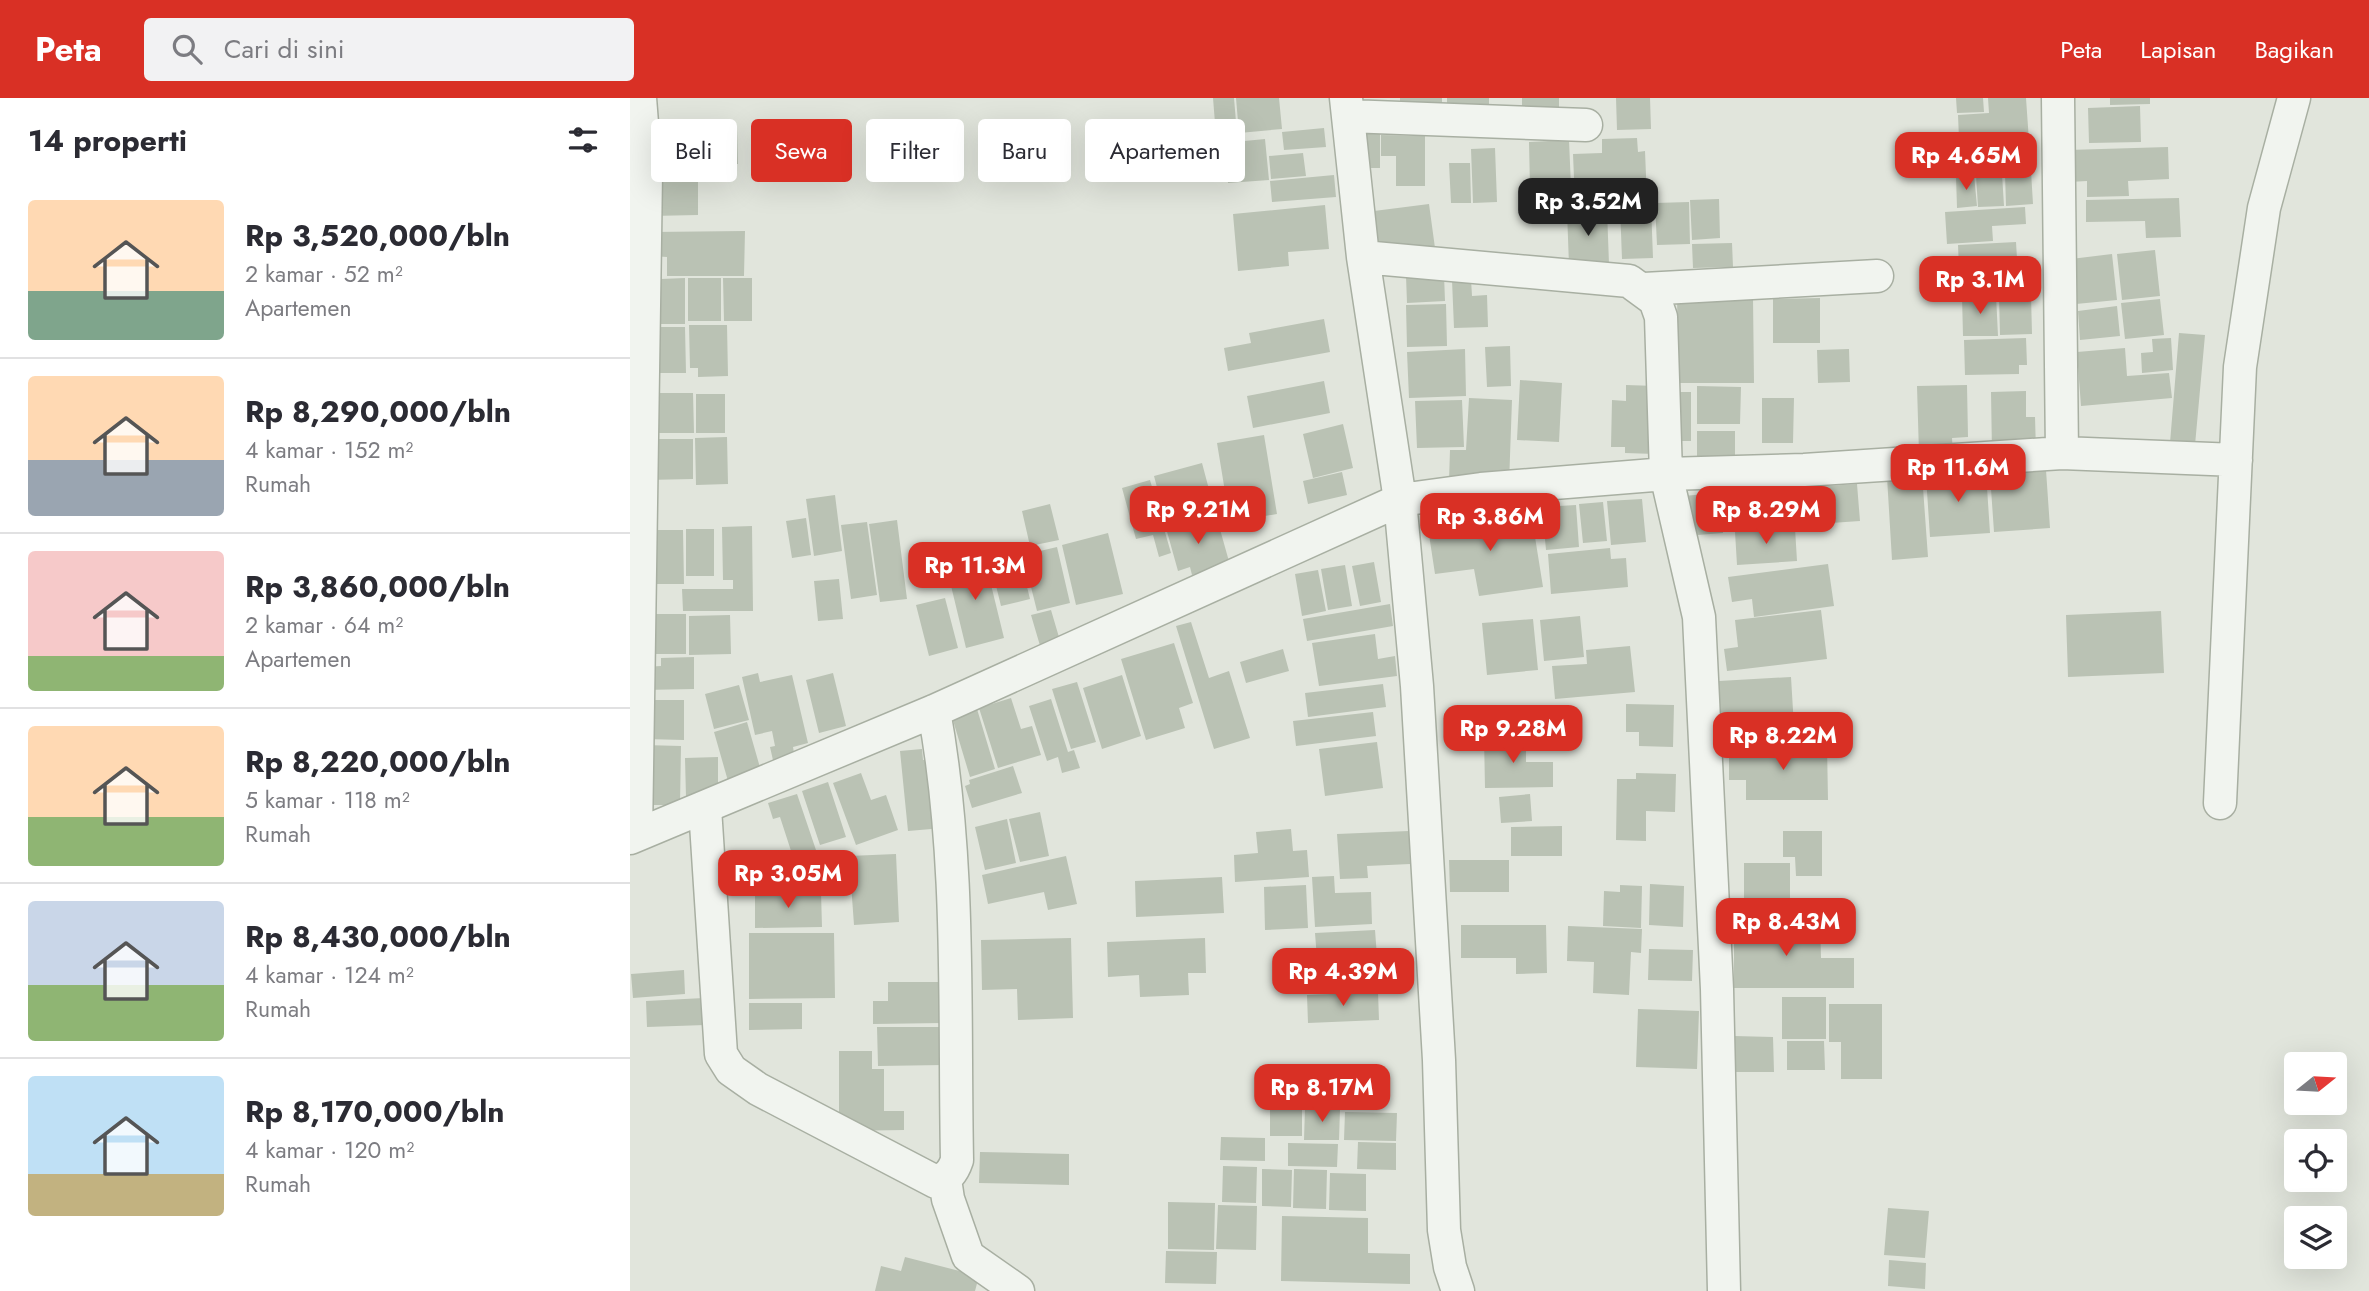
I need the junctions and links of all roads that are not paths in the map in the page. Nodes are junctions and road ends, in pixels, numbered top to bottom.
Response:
1 (640, 98) edge
2 (2058, 98) edge
3 (2294, 98) edge
4 (1347, 107) edge
5 (1586, 125) dead end
6 (1363, 257) junction
7 (1877, 276) dead end
8 (1644, 289) junction
9 (2062, 453) junction
10 (2236, 460) junction
11 (1666, 474) junction
12 (1400, 500) junction
13 (934, 711) junction
14 (2220, 803) dead end
15 (705, 808) junction
16 (633, 836) edge
17 (945, 1179) junction
18 (1018, 1291) edge
19 (1458, 1291) edge
20 (1724, 1291) edge

1 - 16 street
2 - 9 street
3 - 10 street
4 - 5 street
4 - 6 street
6 - 8 street
6 - 12 street
7 - 8 street
8 - 11 street
9 - 10 street
9 - 11 street
10 - 14 street
11 - 12 street
11 - 20 street
12 - 13 street
12 - 19 street
13 - 15 street
13 - 17 street
15 - 16 street
15 - 17 street
17 - 18 street

